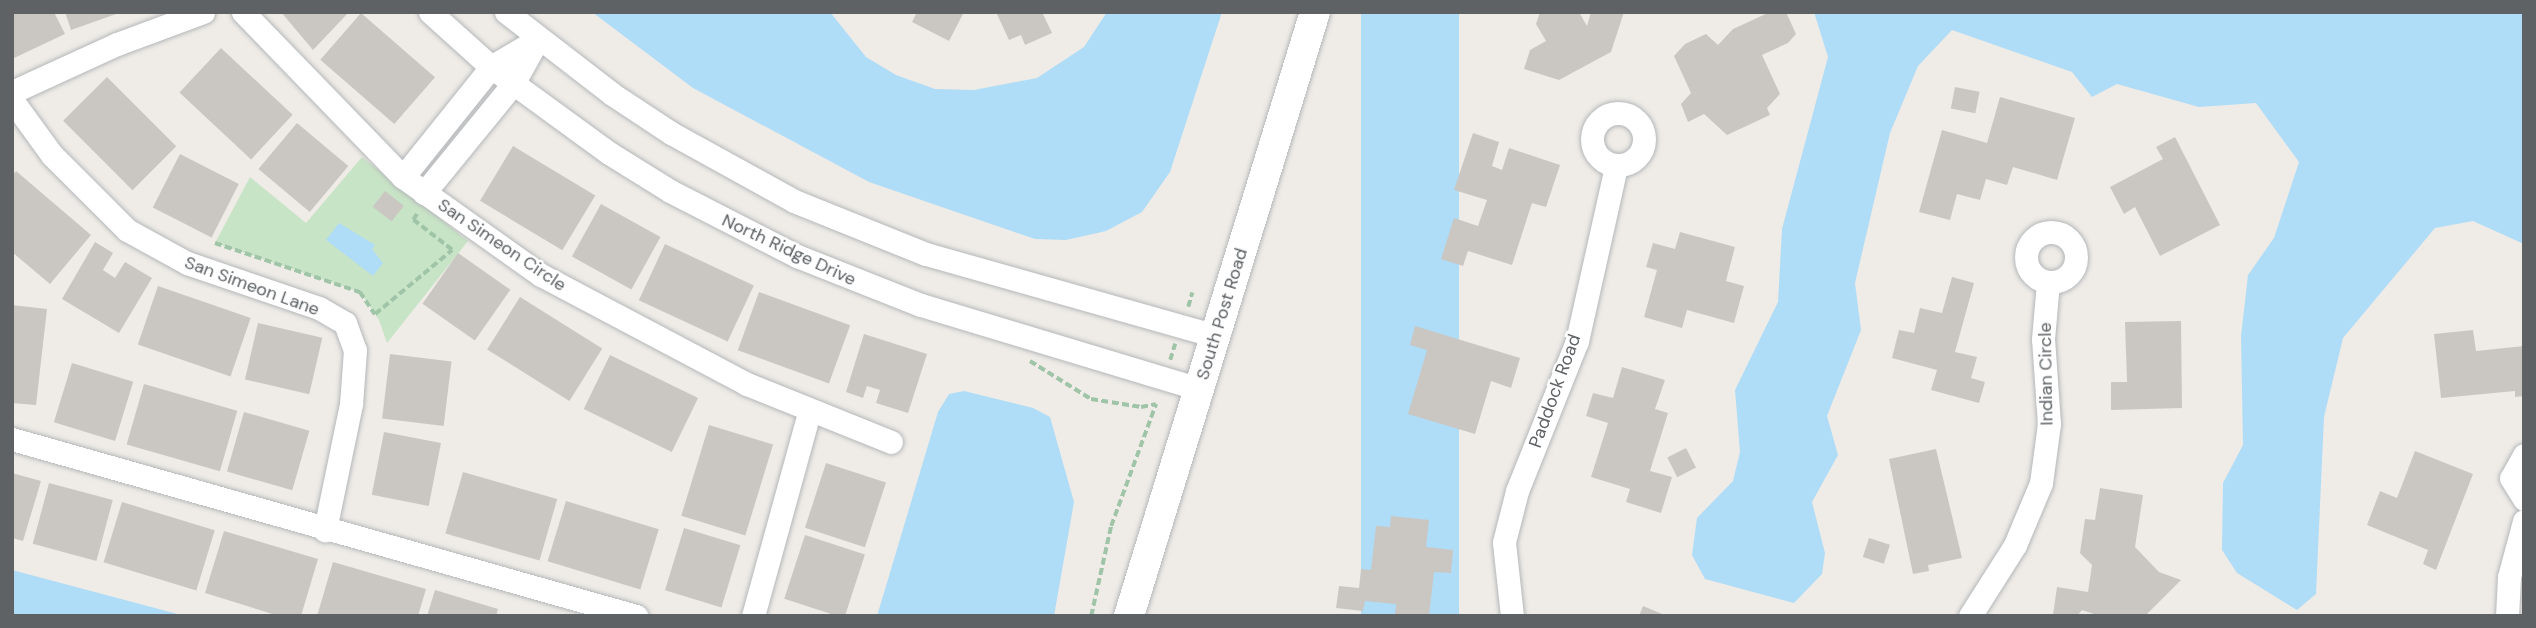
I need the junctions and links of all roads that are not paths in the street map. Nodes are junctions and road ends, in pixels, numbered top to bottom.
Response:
1 (203, 12) edge
2 (243, 12) edge
3 (429, 12) edge
4 (506, 12) edge
5 (1315, 12) edge
6 (538, 39) junction
7 (491, 67) junction
8 (513, 84) junction
9 (12, 92) edge
10 (12, 100) edge
11 (1616, 166) dead end
12 (404, 177) junction
13 (416, 198) junction
14 (2049, 282) dead end
15 (1215, 336) junction
16 (1199, 389) junction
17 (809, 412) junction
18 (12, 439) edge
19 (891, 442) dead end
20 (2524, 454) edge
21 (2524, 499) edge
22 (2524, 521) edge
23 (325, 530) junction
24 (636, 616) edge
25 (753, 616) edge
26 (1129, 616) edge
27 (1512, 616) edge
28 (1970, 616) edge
29 (2507, 616) edge

1 - 9 street
2 - 12 street, San Simeon Circle
3 - 7 street, North Ridge Drive
4 - 6 street
5 - 15 street, South Post Road
6 - 7 street
6 - 8 street
6 - 15 street
7 - 8 street, North Ridge Drive
7 - 12 street
8 - 13 street
8 - 16 street, North Ridge Drive
10 - 23 street, San Simeon Lane
11 - 27 street, Paddock Road
12 - 13 street, San Simeon Circle
13 - 17 street, San Simeon Circle
14 - 28 street, Indian Circle
15 - 16 street, South Post Road
16 - 26 street, South Post Road
17 - 19 street, San Simeon Circle
17 - 25 street
18 - 23 street
20 - 21 street
22 - 29 street
23 - 24 street

